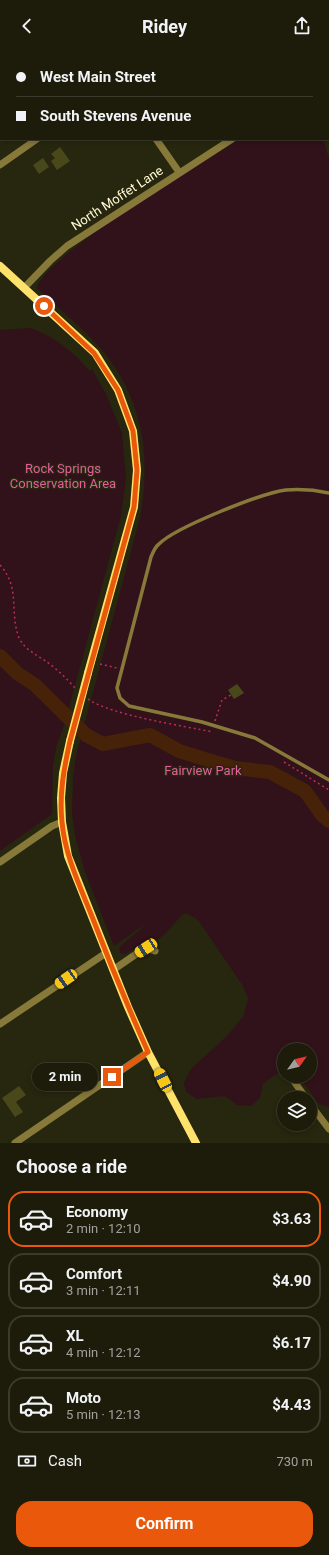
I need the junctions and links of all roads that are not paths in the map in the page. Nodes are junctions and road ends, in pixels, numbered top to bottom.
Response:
1 (36, 140) edge
2 (157, 140) edge
3 (230, 140) edge
4 (0, 165) edge
5 (179, 172) junction
6 (0, 266) edge
7 (24, 288) junction
8 (329, 493) edge
9 (329, 780) edge
10 (62, 822) junction
11 (0, 862) edge
12 (155, 952) dead end
13 (106, 953) junction
14 (113, 970) junction
15 (0, 1024) edge
16 (148, 1052) junction
17 (317, 1113) edge
18 (329, 1129) edge
19 (15, 1143) edge
20 (196, 1143) edge

1 - 4 street
2 - 5 street
3 - 5 street, North Moffet Lane
5 - 7 street, North Moffet Lane
6 - 7 street
7 - 10 street, bridge
8 - 9 lane
10 - 11 street
10 - 13 street
12 - 14 street
13 - 14 street
13 - 15 street
14 - 16 street
16 - 19 street
16 - 20 street
17 - 18 street

